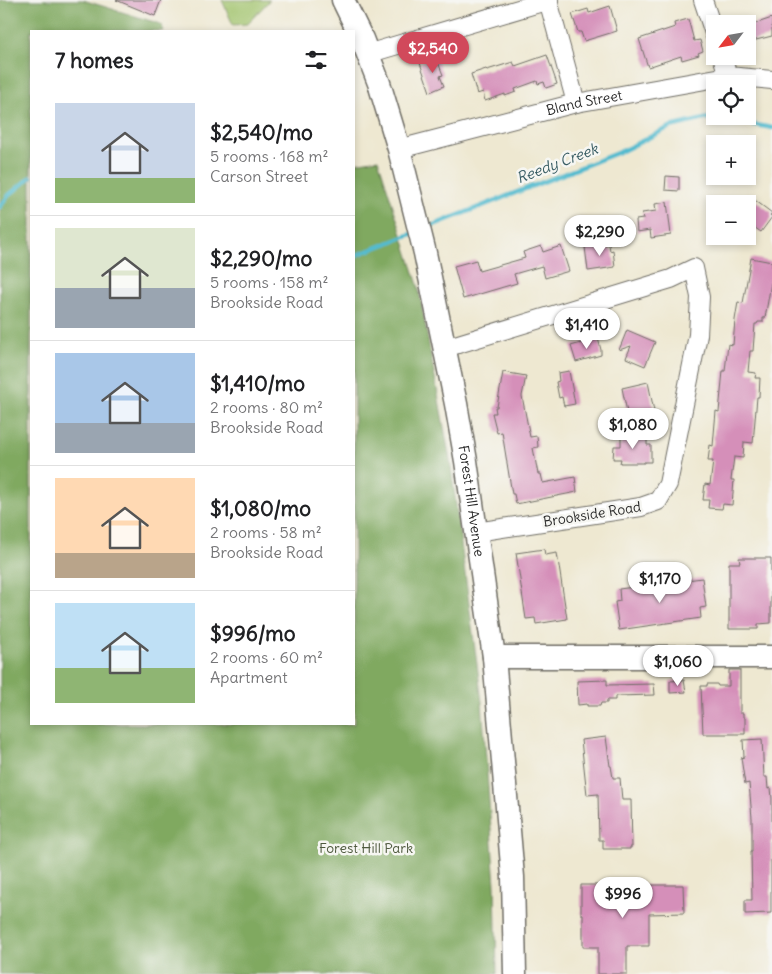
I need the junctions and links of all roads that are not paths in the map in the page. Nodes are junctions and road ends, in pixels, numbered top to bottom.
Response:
1 (343, 0) edge
2 (353, 0) edge
3 (548, 0) edge
4 (703, 0) edge
5 (708, 15) edge
6 (364, 46) junction
7 (756, 79) edge
8 (706, 80) edge
9 (772, 80) edge
10 (576, 103) junction
11 (401, 157) junction
12 (445, 348) junction
13 (476, 532) junction
14 (494, 657) junction
15 (772, 657) edge
16 (515, 974) edge

1 - 6 main road, Forest Hill Avenue
2 - 6 main road, Forest Hill Avenue
3 - 6 street
3 - 10 street
4 - 5 street
6 - 11 main road, Forest Hill Avenue
7 - 9 street, Bland Street
8 - 10 street, Bland Street
10 - 11 street, Bland Street
11 - 12 main road, Forest Hill Avenue
12 - 13 main road, Forest Hill Avenue
12 - 13 street, Brookside Road
13 - 14 main road, Forest Hill Avenue
14 - 15 main road
14 - 16 main road, Forest Hill Avenue

